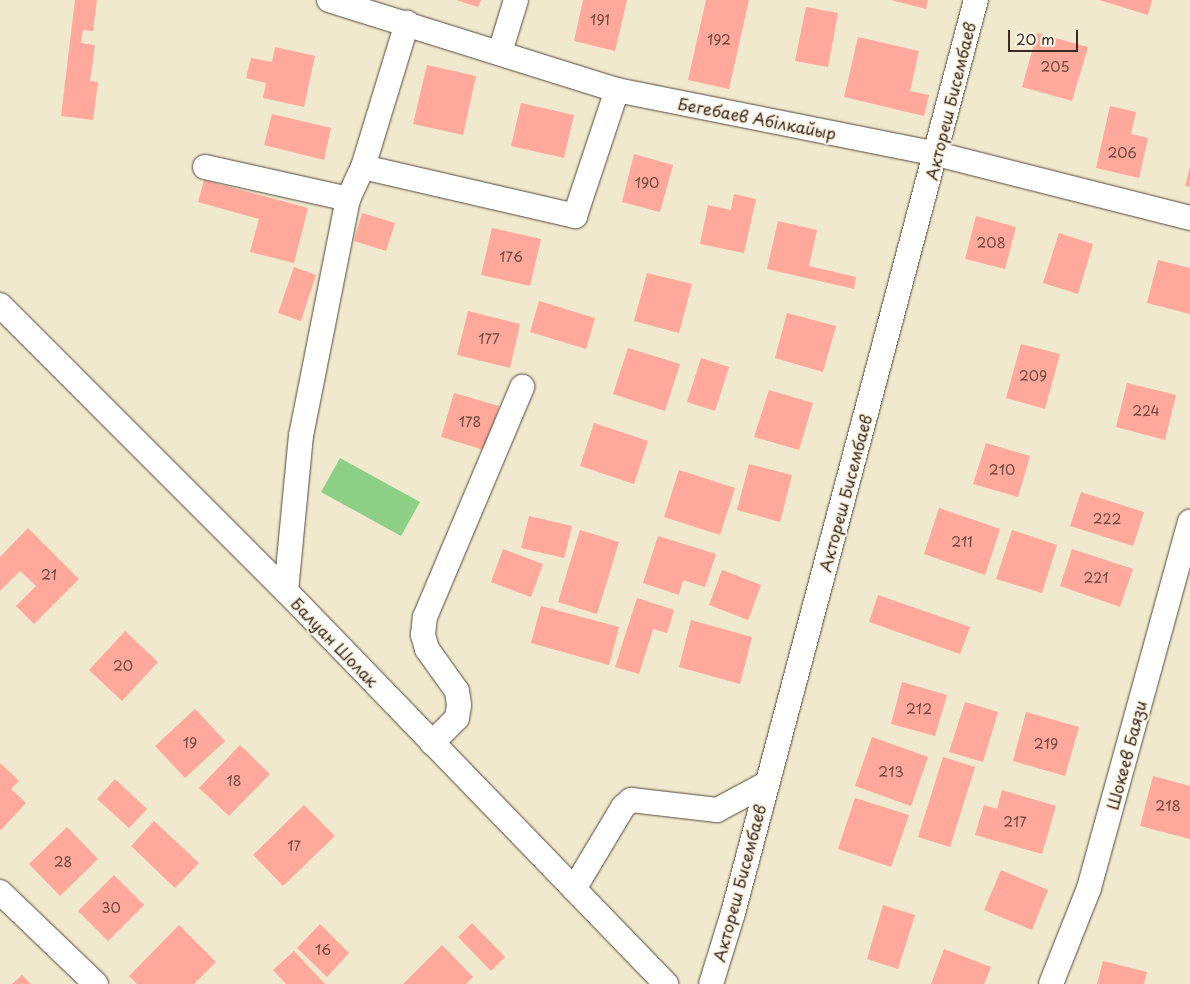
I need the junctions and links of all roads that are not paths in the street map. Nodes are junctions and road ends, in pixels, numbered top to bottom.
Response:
1 (329, 0) edge
2 (516, 0) edge
3 (976, 0) edge
4 (408, 23) junction
5 (500, 52) junction
6 (617, 90) junction
7 (937, 154) junction
8 (205, 167) dead end
9 (363, 167) junction
10 (348, 199) junction
11 (1190, 218) edge
12 (0, 305) edge
13 (522, 388) dead end
14 (1190, 522) edge
15 (286, 591) junction
16 (432, 743) junction
17 (766, 784) junction
18 (574, 888) junction
19 (0, 892) edge
20 (96, 984) edge
21 (666, 984) edge
22 (711, 984) edge
23 (1051, 984) edge

1 - 4 street, Бегебаев Абілкайыр
2 - 5 street
3 - 7 street, Актореш Бисембаев
4 - 5 street, Бегебаев Абілкайыр
4 - 9 street
5 - 6 street, Бегебаев Абілкайыр
6 - 7 street, Бегебаев Абілкайыр
6 - 9 street
7 - 11 street, Бегебаев Абілкайыр
7 - 17 street, Актореш Бисембаев
8 - 10 street
9 - 10 street
10 - 15 street
12 - 15 street, Балуан Шолак
13 - 16 street
14 - 23 street, Шокеев Баязи
15 - 16 street, Балуан Шолак
16 - 18 street, Балуан Шолак
17 - 18 street
17 - 22 street, Актореш Бисембаев
18 - 21 street, Балуан Шолак
19 - 20 street

